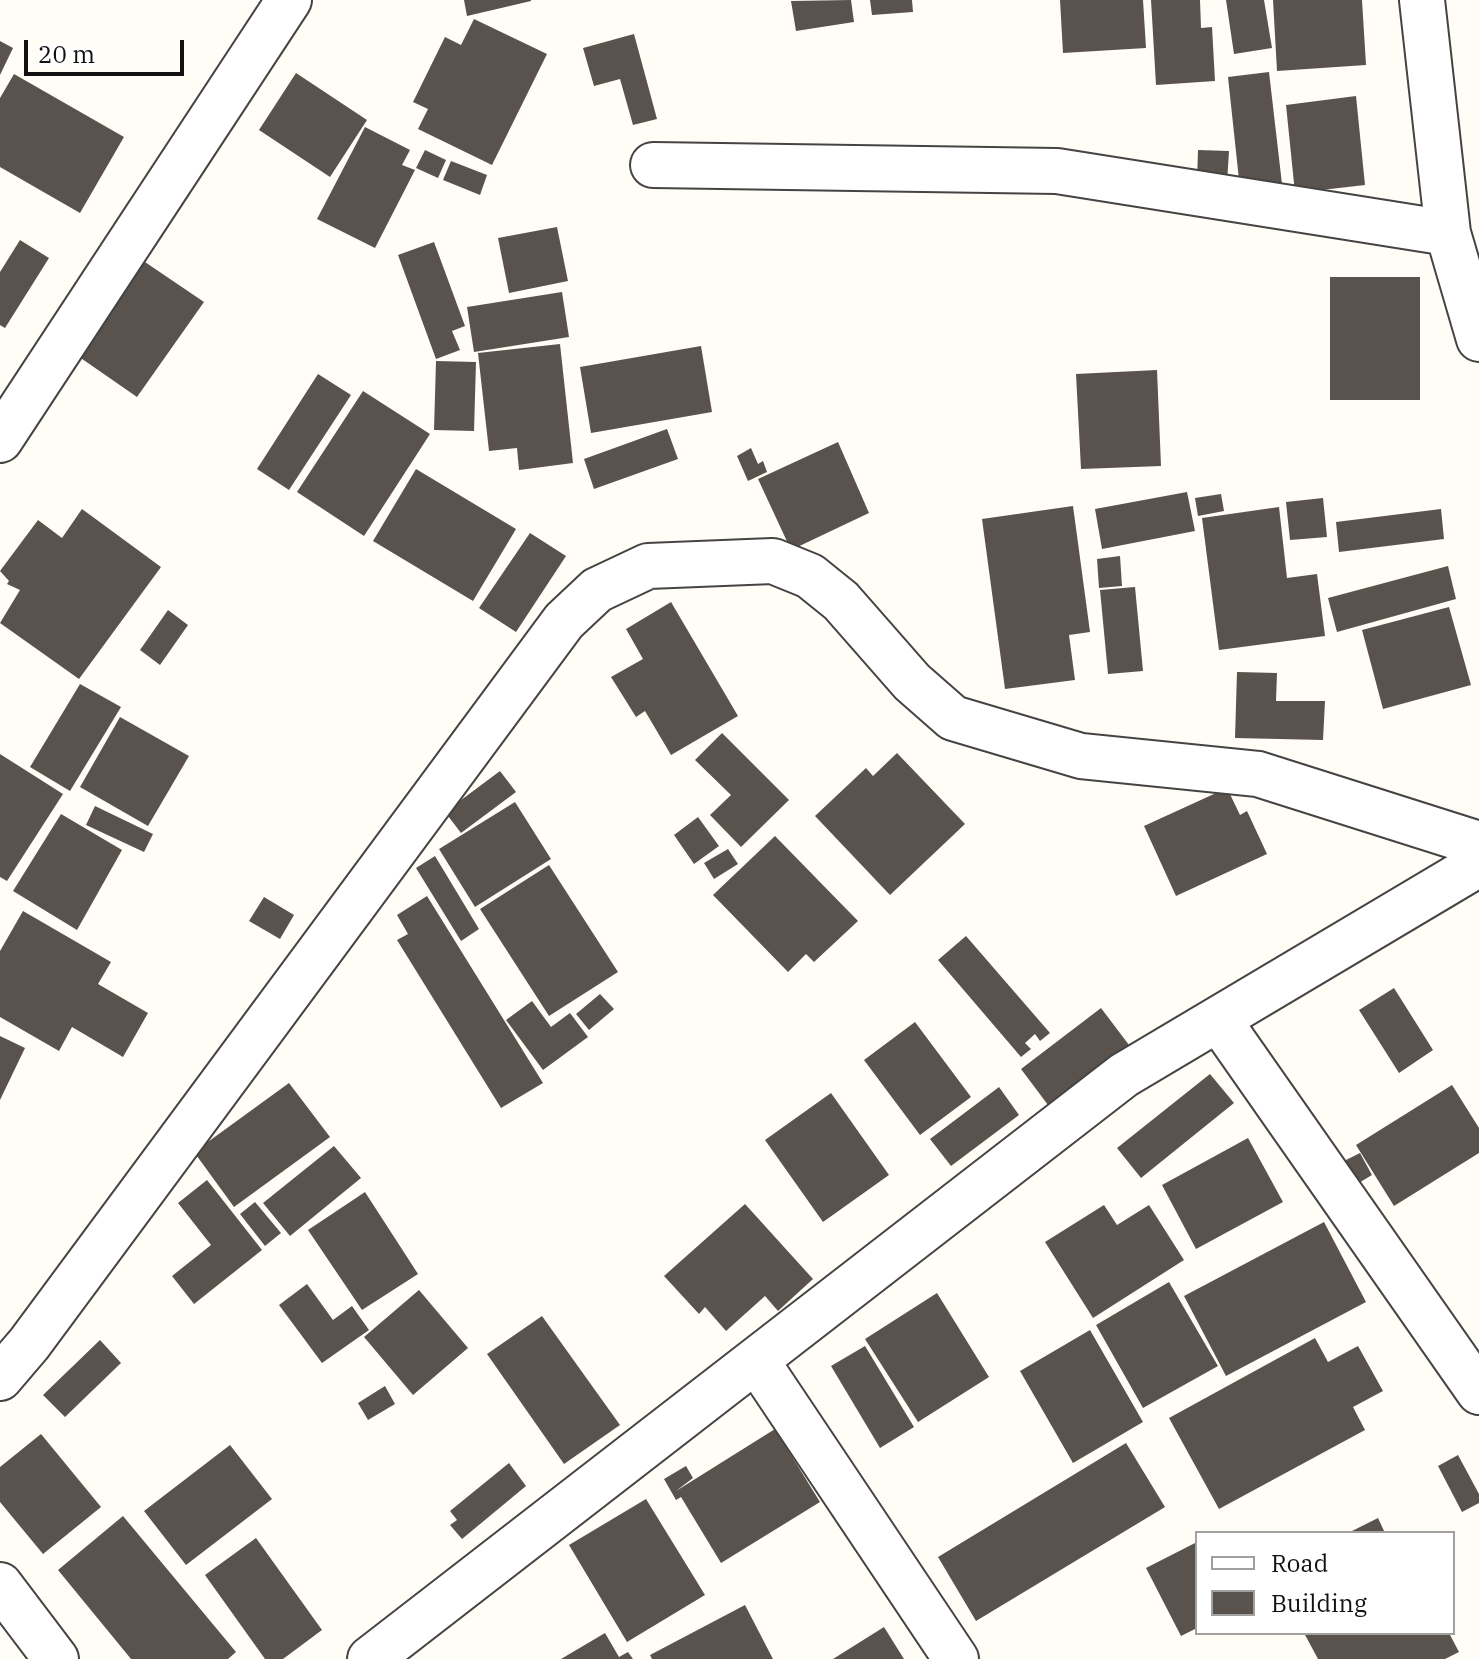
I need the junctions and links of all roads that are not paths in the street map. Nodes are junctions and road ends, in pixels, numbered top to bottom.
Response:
1 (289, 0) edge
2 (1422, 0) edge
3 (653, 165) dead end
4 (1448, 233) junction
5 (1479, 339) edge
6 (0, 440) edge
7 (1479, 844) edge
8 (1479, 864) edge
9 (1218, 1019) junction
10 (756, 1360) junction
11 (0, 1378) edge
12 (1479, 1392) edge
13 (0, 1585) edge
14 (56, 1659) edge
15 (370, 1659) edge
16 (956, 1659) edge

1 - 6 street
2 - 4 street
3 - 4 street
4 - 5 street
7 - 11 street
8 - 9 street
9 - 10 street
9 - 12 street
10 - 15 street
10 - 16 street
13 - 14 street

